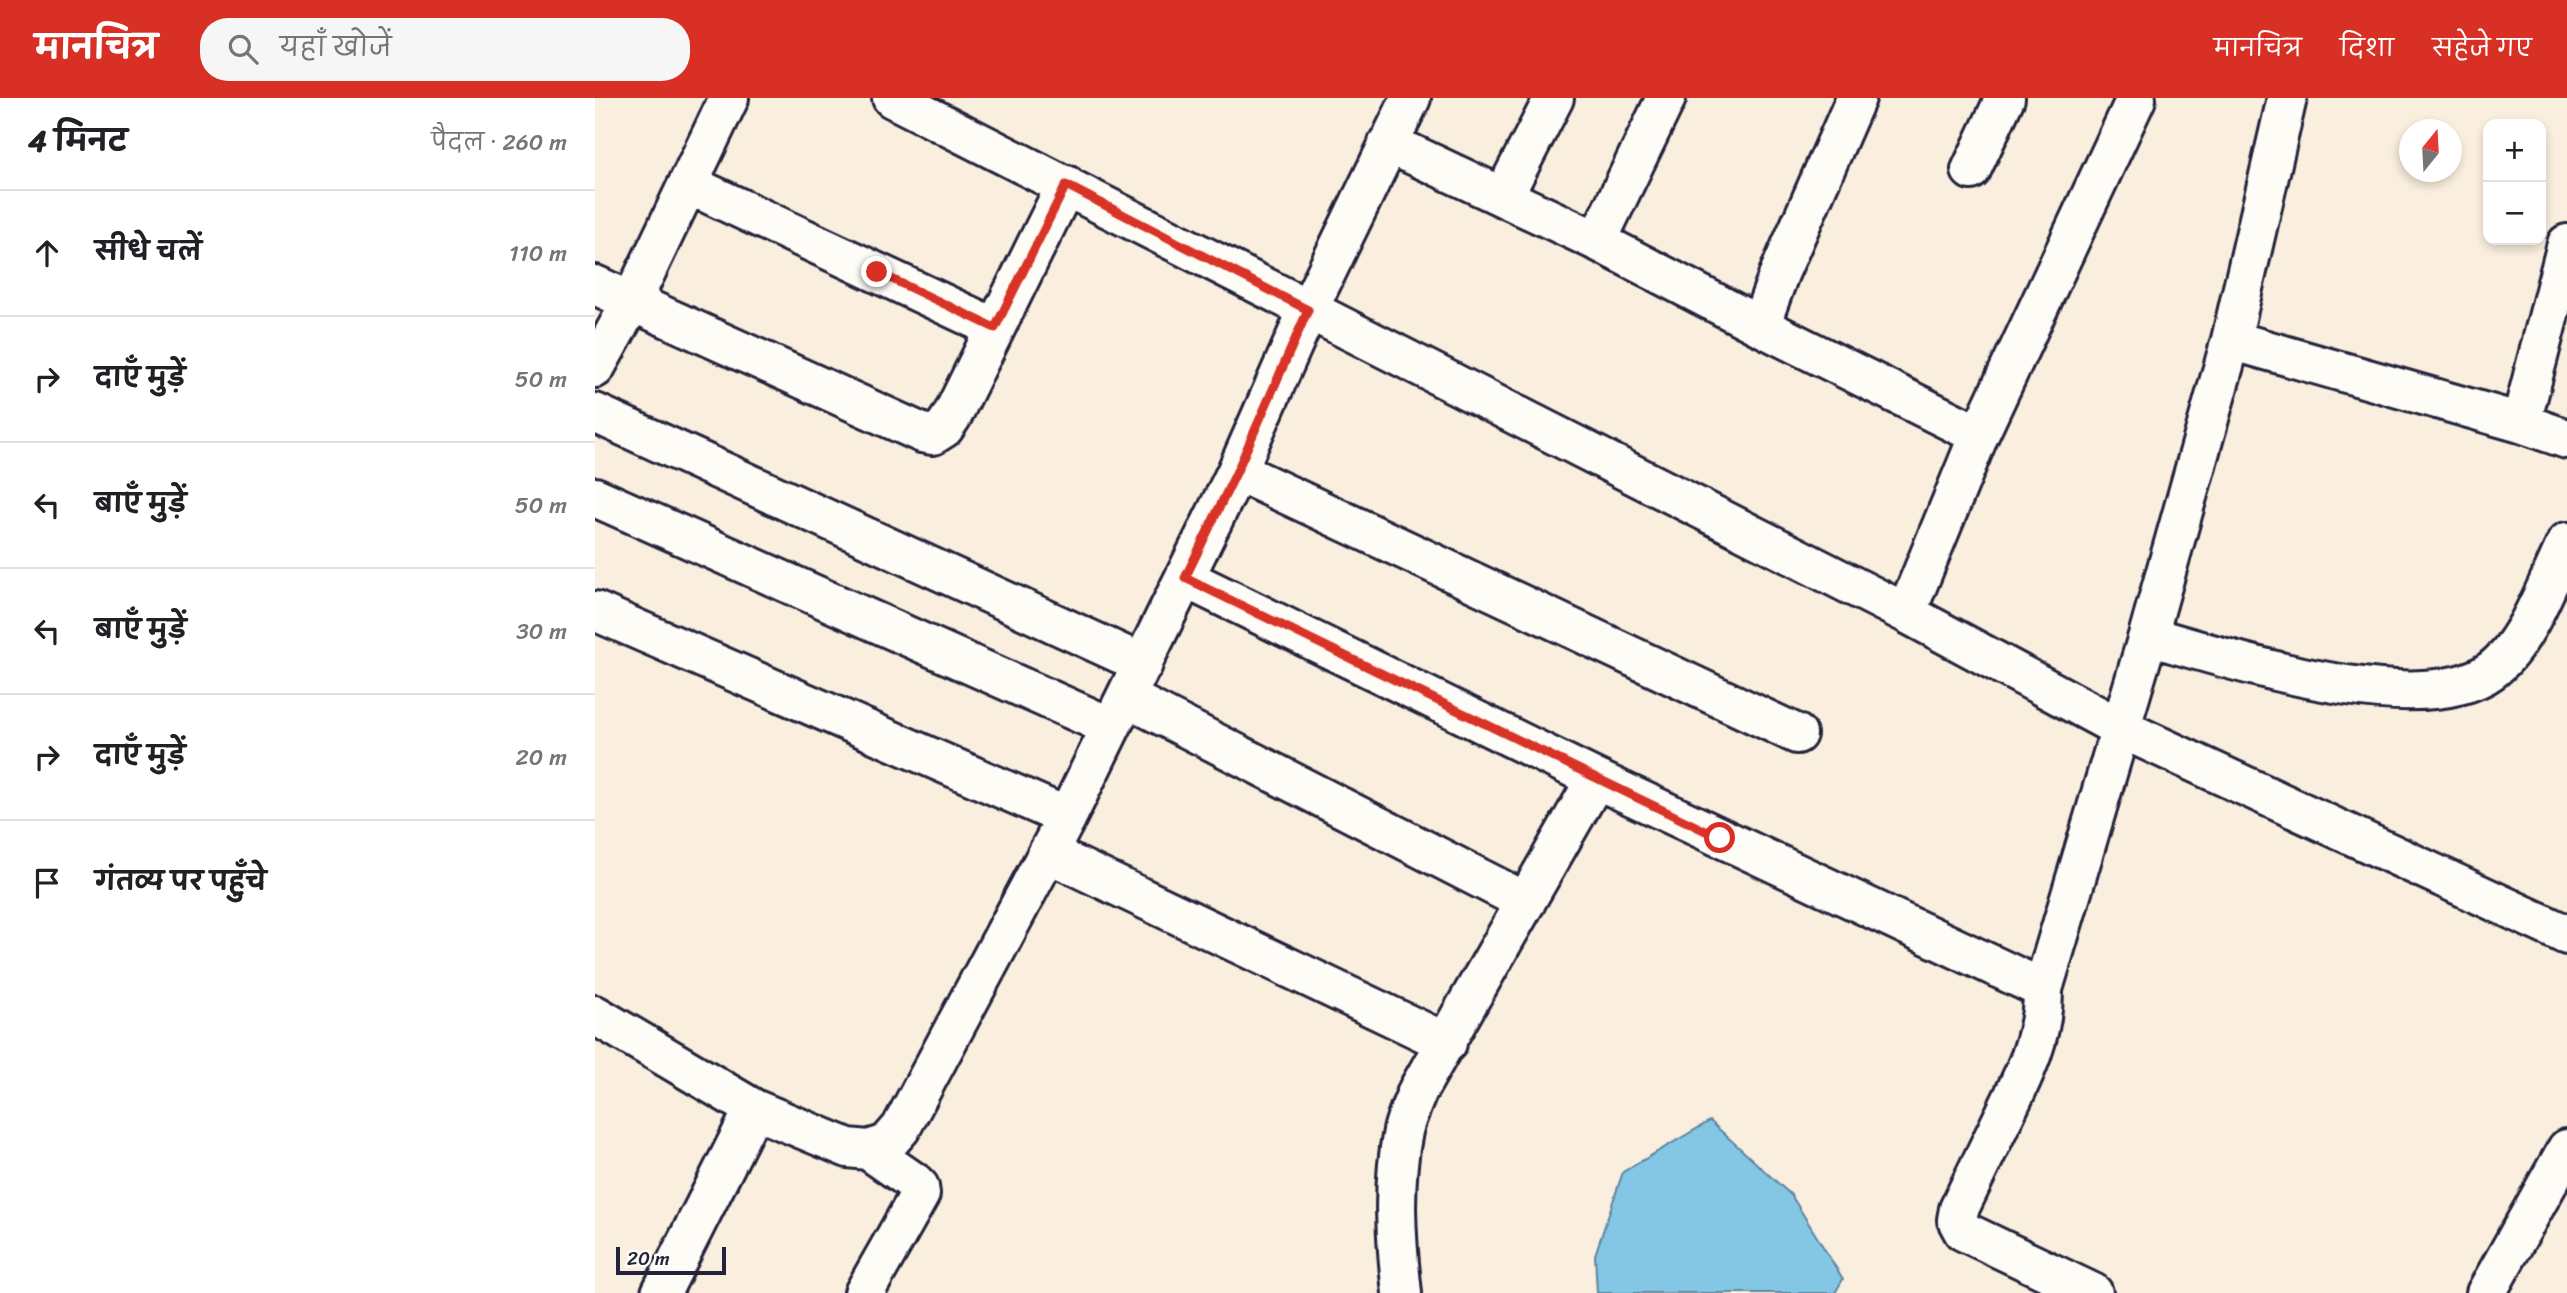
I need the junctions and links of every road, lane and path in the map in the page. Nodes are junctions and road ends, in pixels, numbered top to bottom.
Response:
1 (729, 98) edge
2 (892, 98) edge
3 (1411, 98) edge
4 (1553, 98) edge
5 (1666, 98) edge
6 (1857, 98) edge
7 (2005, 98) edge
8 (2287, 98) edge
9 (2136, 99) edge
10 (1388, 142) junction
11 (1971, 170) dead end
12 (688, 184) junction
13 (1066, 185) junction
14 (1503, 197) junction
15 (1597, 241) junction
16 (2567, 244) edge
17 (595, 285) edge
18 (631, 303) junction
19 (1308, 310) junction
20 (1760, 326) junction
21 (995, 328) junction
22 (2231, 340) junction
23 (595, 368) edge
24 (595, 413) edge
25 (2521, 423) junction
26 (1979, 435) junction
27 (2567, 439) edge
28 (1237, 471) junction
29 (595, 497) edge
30 (2567, 542) edge
31 (1185, 578) junction
32 (595, 611) edge
33 (1906, 613) junction
34 (2148, 636) junction
35 (1126, 696) junction
36 (2120, 728) junction
37 (1797, 734) dead end
38 (1596, 779) junction
39 (1067, 817) junction
40 (1048, 853) junction
41 (1526, 902) junction
42 (2567, 935) edge
43 (2043, 989) junction
44 (595, 1015) edge
45 (1447, 1043) junction
46 (754, 1109) junction
47 (868, 1150) junction
48 (2562, 1172) edge
49 (661, 1293) edge
50 (864, 1293) edge
51 (1402, 1293) edge
52 (2092, 1293) edge
53 (2486, 1293) edge

1 - 12 street
2 - 13 street
3 - 10 street
4 - 14 street
5 - 15 street
6 - 20 street
7 - 11 street
8 - 22 street
9 - 26 street
10 - 14 street
10 - 19 street
12 - 18 street
12 - 21 street
13 - 19 street
13 - 21 street
14 - 15 street
15 - 20 street
16 - 25 street
17 - 18 street
18 - 21 street
18 - 23 street
19 - 28 street
19 - 33 street
20 - 26 street
22 - 25 street
22 - 34 street
24 - 35 street
25 - 27 street
26 - 33 street
28 - 31 street
28 - 37 street
29 - 35 street
30 - 34 street
31 - 35 street
31 - 38 street
32 - 39 street
33 - 36 street
34 - 36 street
35 - 39 street
35 - 41 street
36 - 42 street
36 - 43 street
38 - 41 street
38 - 43 street
39 - 40 street
40 - 45 street
40 - 47 street
41 - 45 street
43 - 52 street
44 - 46 street
45 - 51 street
46 - 47 street
46 - 49 street
47 - 50 street
48 - 53 street

